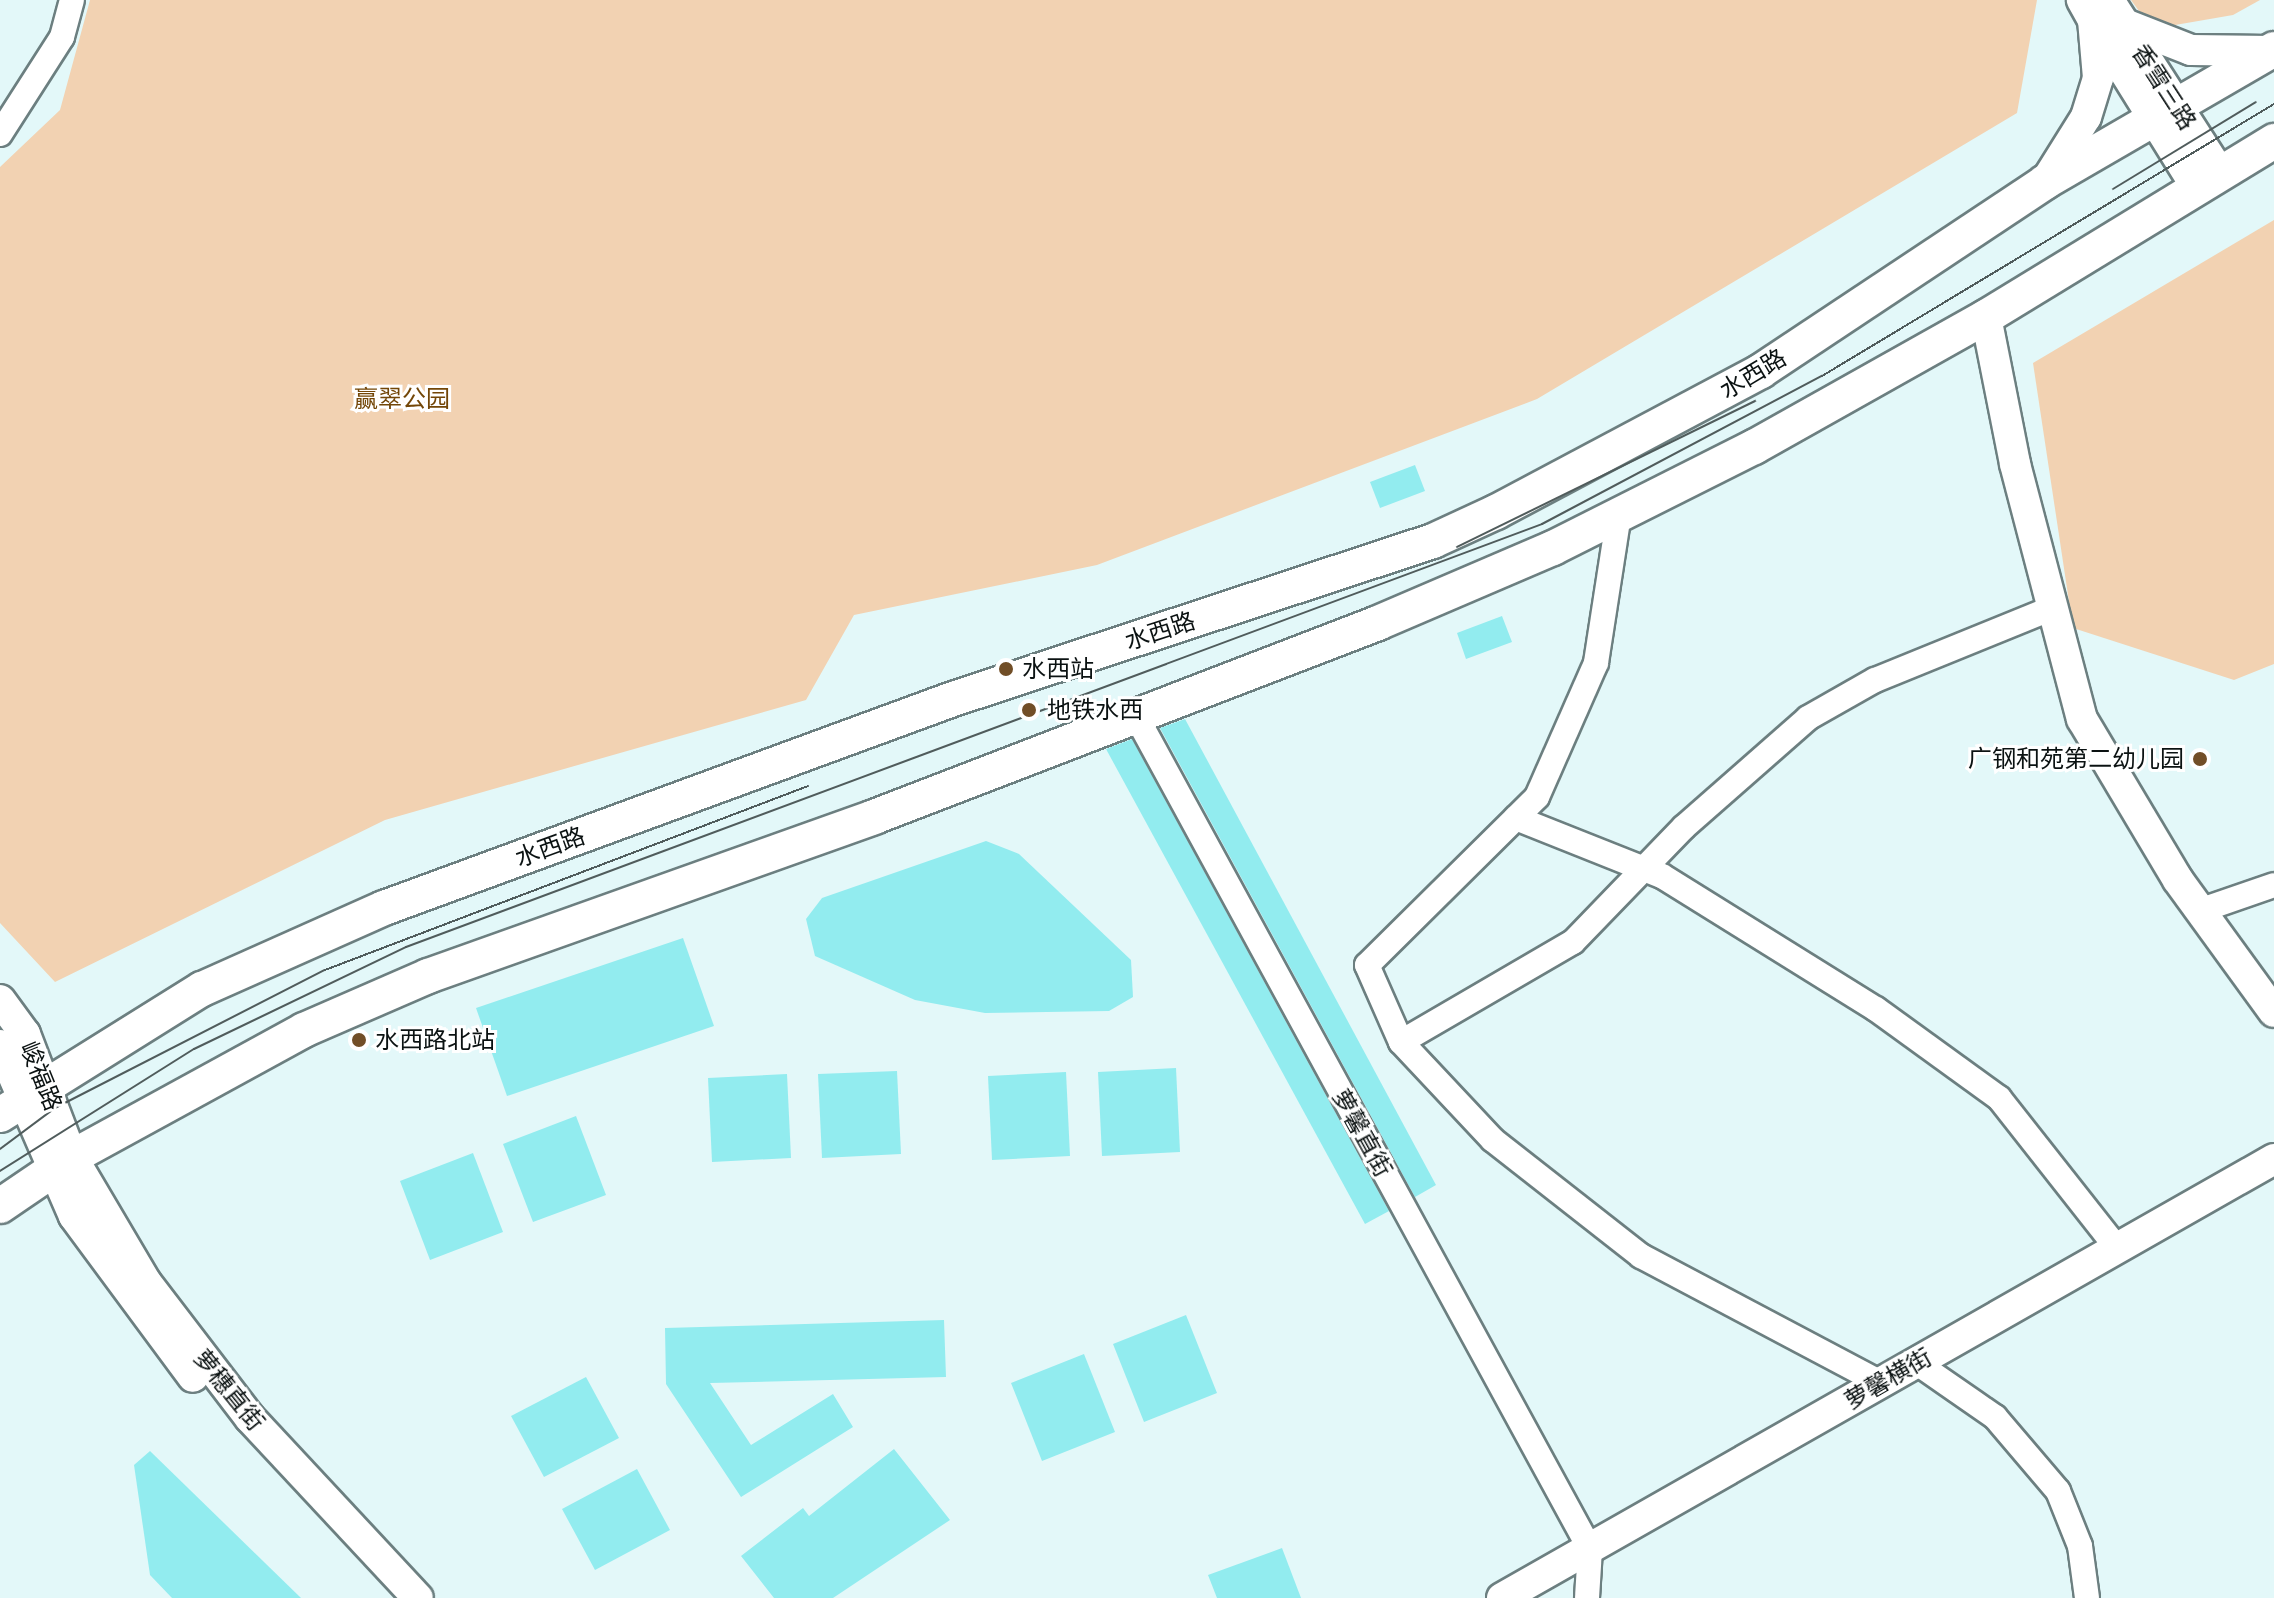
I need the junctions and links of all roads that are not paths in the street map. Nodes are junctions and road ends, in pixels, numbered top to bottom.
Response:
1 (72, 0) edge
2 (2101, 11) edge
3 (2272, 50) edge
4 (2165, 112) junction
5 (0, 134) edge
6 (2274, 141) edge
7 (2208, 181) junction
8 (2045, 182) junction
9 (1986, 317) junction
10 (1619, 514) junction
11 (2050, 609) junction
12 (1136, 716) junction
13 (1516, 818) junction
14 (1644, 869) junction
15 (2274, 885) edge
16 (2199, 911) junction
17 (0, 1000) edge
18 (2274, 1012) edge
19 (1401, 1042) junction
20 (0, 1045) edge
21 (23, 1099) edge
22 (2274, 1159) edge
23 (62, 1164) junction
24 (0, 1206) edge
25 (2117, 1248) junction
26 (1917, 1363) junction
27 (1881, 1383) junction
28 (1590, 1549) junction
29 (399, 1598) edge
30 (418, 1598) edge
31 (1502, 1598) edge
32 (1587, 1598) edge
33 (2087, 1598) edge

1 - 5 street
2 - 3 street
2 - 4 street, 香雪三路
2 - 8 street
3 - 4 main road, 水西路
4 - 7 street, 香雪三路
4 - 8 main road, 水西路
6 - 7 main road
7 - 9 main road
8 - 21 main road, 水西路
9 - 10 main road
9 - 11 street
10 - 12 main road
10 - 13 street
11 - 14 street
11 - 16 street
12 - 23 main road
12 - 28 street, 萝馨直街
13 - 14 street
13 - 19 street
14 - 19 street
14 - 25 street
15 - 16 street
16 - 18 street
17 - 21 street, 峻福路
19 - 27 street
20 - 21 street, 峻福路
21 - 23 street, 峻福路
22 - 25 street, 萝馨横街
23 - 24 main road
23 - 29 street, 萝穗直街
23 - 30 street, 萝穗直街
25 - 26 street, 萝馨横街
26 - 27 street, 萝馨横街
26 - 33 street
27 - 28 street, 萝馨横街
28 - 31 street, 萝馨横街
28 - 32 street

